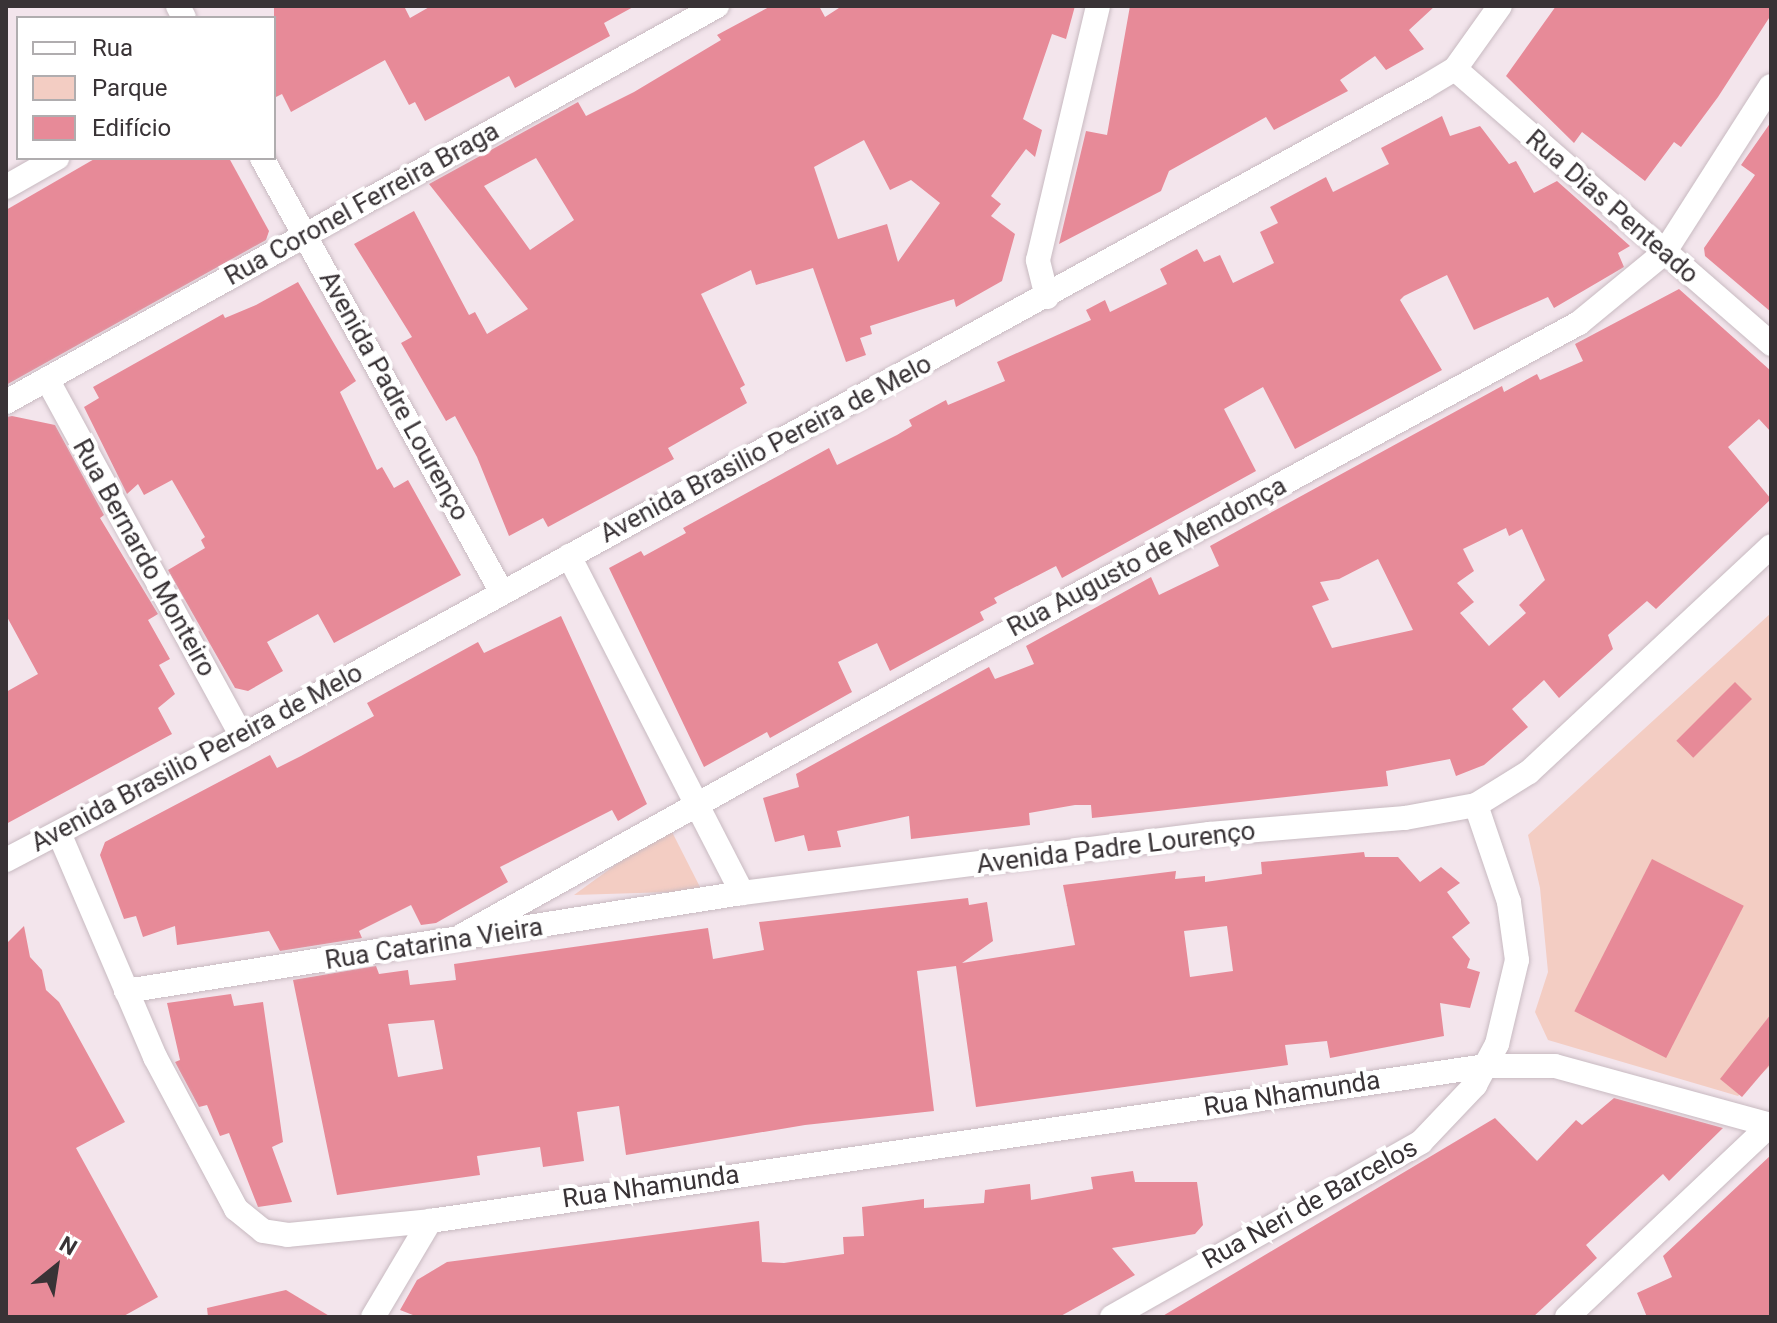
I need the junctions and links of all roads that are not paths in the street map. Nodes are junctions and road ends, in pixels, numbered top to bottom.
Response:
1 (717, 6) edge
2 (1098, 6) edge
3 (1500, 6) edge
4 (1455, 69) junction
5 (1771, 86) edge
6 (53, 160) edge
7 (263, 160) edge
8 (6, 187) edge
9 (305, 235) junction
10 (1664, 253) junction
11 (1047, 297) junction
12 (1771, 344) edge
13 (47, 379) junction
14 (6, 402) edge
15 (1771, 546) edge
16 (569, 556) junction
17 (502, 592) junction
18 (242, 736) junction
19 (696, 804) junction
20 (1476, 805) junction
21 (59, 833) junction
22 (6, 860) edge
23 (742, 893) junction
24 (447, 944) junction
25 (126, 991) junction
26 (1486, 1066) junction
27 (1771, 1124) edge
28 (430, 1221) junction
29 (373, 1317) edge
30 (1112, 1317) edge
31 (1567, 1317) edge

1 - 9 street, Rua Coronel Ferreira Braga
2 - 11 street
3 - 4 street, Avenida Brasilio Pereira de Melo
4 - 10 street, Rua Dias Penteado
4 - 11 street, Avenida Brasilio Pereira de Melo
5 - 10 street, Rua Augusto de Mendonça
6 - 8 street
7 - 9 street, Avenida Padre Lourenço
9 - 13 street, Rua Coronel Ferreira Braga
9 - 17 street, Avenida Padre Lourenço
10 - 12 street, Rua Dias Penteado
10 - 19 street, Rua Augusto de Mendonça
11 - 16 street, Avenida Brasilio Pereira de Melo
13 - 14 street, Rua Coronel Ferreira Braga
13 - 18 street, Rua Bernardo Monteiro
15 - 20 street, Avenida Padre Lourenço
16 - 17 street, Avenida Brasilio Pereira de Melo
16 - 19 street
17 - 18 street, Avenida Brasilio Pereira de Melo
18 - 21 street, Avenida Brasilio Pereira de Melo
19 - 23 street
19 - 24 street, Rua Augusto de Mendonça
20 - 23 street, Avenida Padre Lourenço
20 - 26 street
21 - 22 street, Avenida Brasilio Pereira de Melo
21 - 25 street, Rua Nhamunda
23 - 24 street, Rua Catarina Vieira
24 - 25 street, Rua Catarina Vieira
25 - 28 street, Rua Nhamunda
26 - 27 street, Rua Nhamunda
26 - 28 street, Rua Nhamunda
26 - 30 street, Rua Neri de Barcelos
27 - 31 street
28 - 29 street

